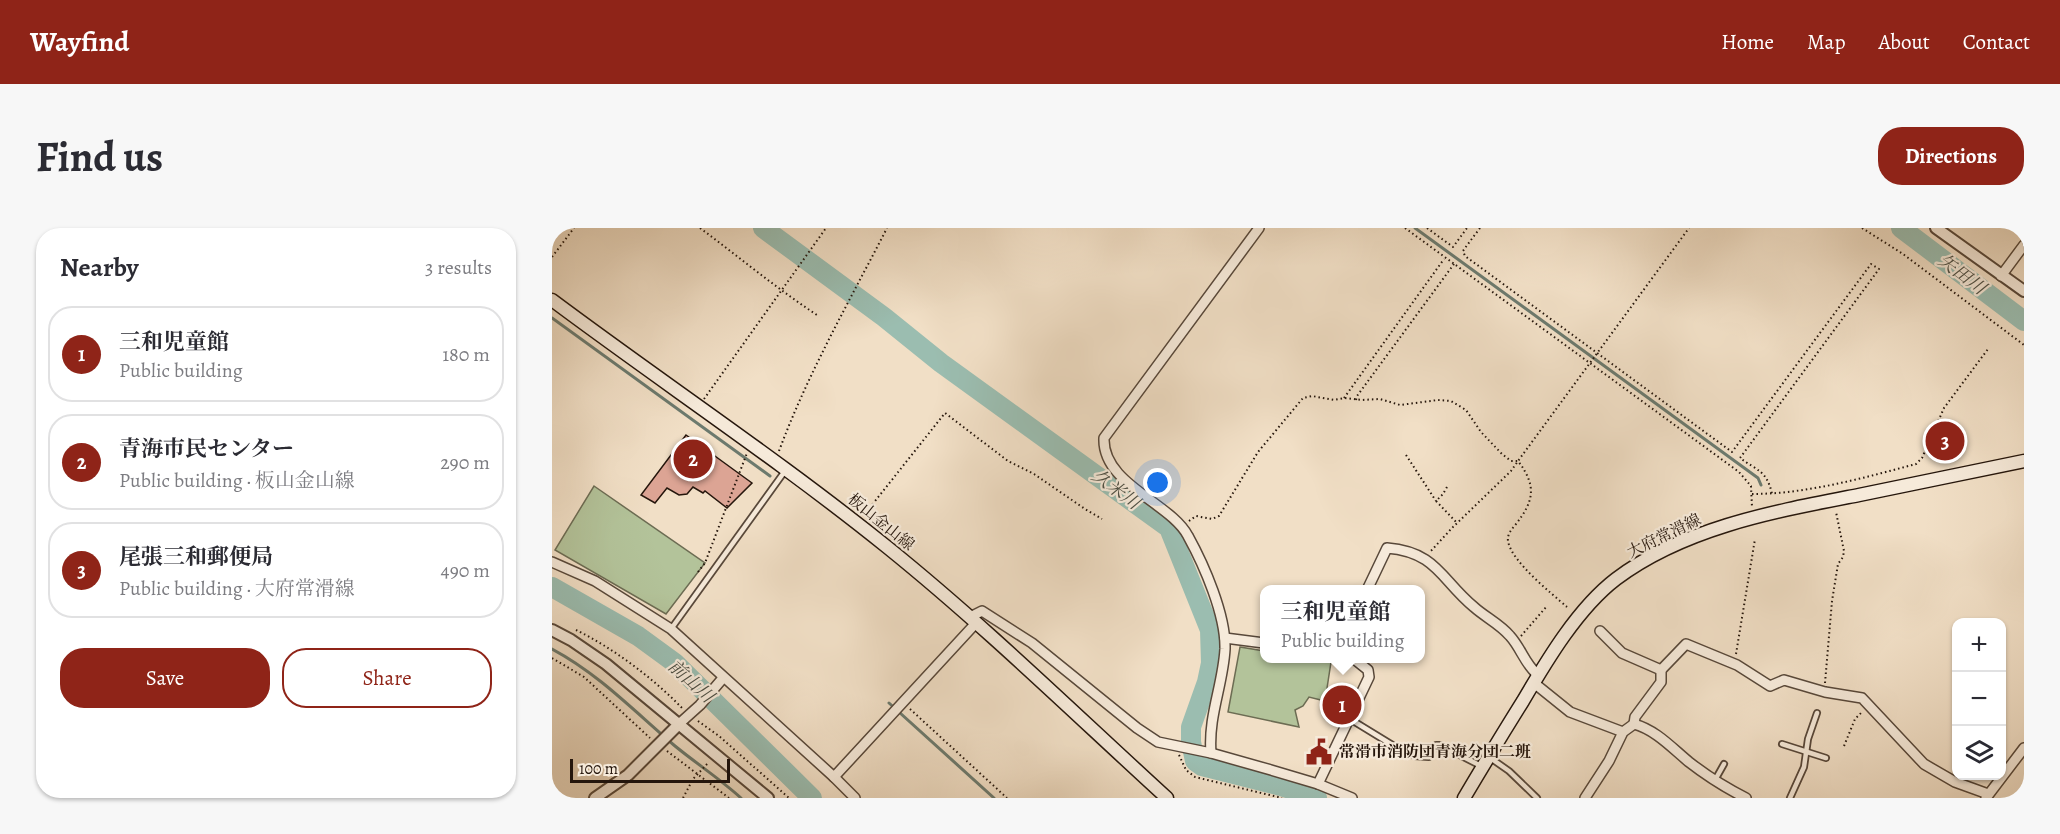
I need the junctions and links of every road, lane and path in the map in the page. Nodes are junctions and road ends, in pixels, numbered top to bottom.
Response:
1 (558, 228) edge
2 (574, 228) edge
3 (700, 228) edge
4 (825, 228) edge
5 (887, 228) edge
6 (1259, 228) edge
7 (1404, 228) edge
8 (1427, 228) edge
9 (1467, 228) edge
10 (1479, 228) edge
11 (1689, 228) edge
12 (1862, 228) edge
13 (1936, 228) edge
14 (552, 237) edge
15 (2024, 245) edge
16 (552, 257) edge
17 (1445, 258) junction
18 (1454, 264) junction
19 (2001, 276) junction
20 (782, 291) junction
21 (2024, 291) edge
22 (552, 300) edge
23 (817, 315) dead end
24 (2024, 345) edge
25 (1988, 349) dead end
26 (1596, 353) junction
27 (1588, 363) junction
28 (1344, 398) junction
29 (1356, 400) junction
30 (699, 406) junction
31 (750, 444) junction
32 (1406, 455) dead end
33 (772, 460) junction
34 (1518, 461) junction
35 (2024, 461) edge
36 (786, 470) junction
37 (1447, 487) dead end
38 (1752, 494) junction
39 (1772, 494) junction
40 (1834, 500) junction
41 (1436, 501) junction
42 (1102, 519) dead end
43 (1752, 519) junction
44 (1457, 523) junction
45 (857, 524) junction
46 (1184, 528) junction
47 (1755, 539) dead end
48 (1425, 559) junction
49 (552, 562) edge
50 (698, 572) dead end
51 (1369, 585) edge
52 (1472, 606) junction
53 (1547, 606) dead end
54 (1567, 607) dead end
55 (1500, 614) dead end
56 (1471, 616) dead end
57 (973, 620) junction
58 (1495, 623) junction
59 (573, 628) dead end
60 (671, 629) junction
61 (552, 630) edge
62 (1600, 631) dead end
63 (1225, 638) junction
64 (1260, 642) edge
65 (1515, 643) junction
66 (552, 658) edge
67 (1359, 663) edge
68 (1734, 664) junction
69 (1661, 670) junction
70 (1535, 679) junction
71 (720, 682) junction
72 (1825, 692) junction
73 (904, 703) junction
74 (1868, 705) junction
75 (1817, 713) dead end
76 (688, 715) junction
77 (1350, 719) junction
78 (680, 723) junction
79 (1634, 724) junction
80 (1623, 732) junction
81 (1782, 744) dead end
82 (658, 745) junction
83 (1844, 746) dead end
84 (1178, 747) junction
85 (2024, 748) edge
86 (1211, 753) junction
87 (1805, 753) junction
88 (716, 755) junction
89 (1826, 758) dead end
90 (1486, 762) junction
91 (1724, 764) dead end
92 (834, 777) junction
93 (1715, 781) junction
94 (1318, 784) junction
95 (1987, 796) edge
96 (595, 798) edge
97 (683, 798) edge
98 (729, 798) edge
99 (768, 798) edge
100 (789, 798) edge
101 (855, 798) edge
102 (1007, 798) edge
103 (1167, 798) edge
104 (1282, 798) edge
105 (1352, 798) edge
106 (1464, 798) edge
107 (1537, 798) edge
108 (1585, 798) edge
109 (1746, 798) edge
110 (1790, 798) edge

1 - 14 path
2 - 16 path
3 - 20 path
4 - 20 path
5 - 33 path
6 - 46 street
7 - 17 path
8 - 9 path
10 - 26 path
11 - 26 path
12 - 24 path
13 - 19 street
15 - 19 street
17 - 18 path
17 - 28 path
18 - 27 path
18 - 29 path
19 - 21 street
20 - 23 path
20 - 30 path
22 - 30 main road, 板山金山線
25 - 39 path
26 - 27 path
26 - 39 path
27 - 34 path
27 - 38 path
28 - 29 path
28 - 46 path
29 - 34 path
30 - 31 main road, 板山金山線
31 - 33 main road, 板山金山線
31 - 50 path
32 - 41 path
33 - 36 main road, 板山金山線
34 - 44 path
34 - 54 path
35 - 40 main road, 大府常滑線
36 - 45 main road, 板山金山線
36 - 60 lane
37 - 41 path
38 - 39 path
38 - 43 path
40 - 43 main road, 大府常滑線
40 - 72 path
41 - 44 path
42 - 45 path
43 - 70 main road, 大府常滑線
44 - 48 path
45 - 57 main road, 板山金山線
46 - 63 street
47 - 68 path
48 - 51 street
48 - 52 street
49 - 60 street
52 - 56 lane
52 - 58 street
53 - 65 path
55 - 58 lane
57 - 73 street
57 - 84 street
57 - 103 main road, 板山金山線
58 - 65 street
59 - 76 path
60 - 71 street
61 - 78 street
62 - 69 street
63 - 64 street
63 - 86 street
65 - 70 street
66 - 82 path
67 - 77 street
68 - 69 street
68 - 72 street
69 - 79 street
70 - 80 street
70 - 90 main road, 大府常滑線
71 - 76 street
71 - 92 street
72 - 74 street
73 - 92 street
73 - 102 path
74 - 83 path
74 - 95 street
75 - 87 lane
76 - 78 street
76 - 100 path
77 - 90 lane
77 - 94 street
78 - 82 street
78 - 88 street
79 - 80 street
79 - 93 street
80 - 108 street
81 - 87 lane
82 - 96 street
82 - 98 path
84 - 86 street
84 - 104 path
85 - 95 street
86 - 94 street
87 - 89 lane
87 - 110 lane
88 - 97 path
88 - 99 street
90 - 106 main road, 大府常滑線
90 - 107 lane
91 - 93 lane
92 - 101 street
93 - 109 street
94 - 105 street

